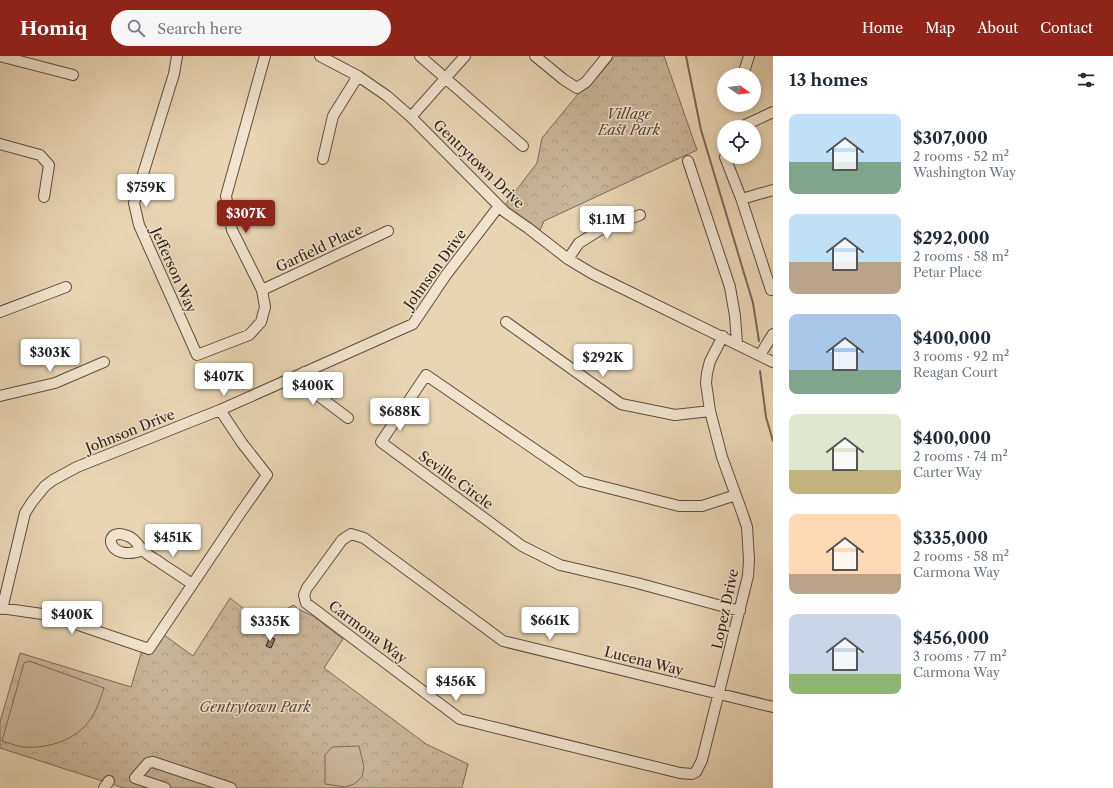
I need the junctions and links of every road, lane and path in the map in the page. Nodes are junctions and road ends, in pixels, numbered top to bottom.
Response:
1 (0, 56) edge
2 (178, 56) edge
3 (265, 56) edge
4 (320, 56) edge
5 (420, 56) edge
6 (465, 56) edge
7 (535, 56) edge
8 (607, 56) edge
9 (749, 56) edge
10 (745, 68) edge
11 (73, 75) dead end
12 (358, 76) junction
13 (446, 78) junction
14 (772, 113) edge
15 (411, 117) junction
16 (757, 120) edge
17 (0, 144) edge
18 (523, 146) dead end
19 (323, 159) dead end
20 (688, 161) dead end
21 (729, 164) edge
22 (773, 190) edge
23 (44, 196) dead end
24 (743, 198) junction
25 (499, 206) junction
26 (640, 215) dead end
27 (388, 231) dead end
28 (568, 259) junction
29 (66, 287) dead end
30 (262, 290) junction
31 (771, 290) dead end
32 (0, 312) edge
33 (506, 322) dead end
34 (773, 334) edge
35 (723, 336) junction
36 (737, 344) junction
37 (760, 356) junction
38 (104, 362) dead end
39 (773, 362) edge
40 (304, 372) junction
41 (0, 396) edge
42 (220, 410) junction
43 (710, 411) junction
44 (348, 418) dead end
45 (736, 494) junction
46 (351, 534) joint
47 (142, 550) dead end
48 (192, 584) junction
49 (1, 608) edge
50 (740, 611) junction
51 (719, 694) junction
52 (773, 707) edge
53 (696, 772) joint
54 (165, 788) edge
55 (231, 788) edge

1 - 11 street
2 - 30 street, Jefferson Way
3 - 30 street
4 - 12 street, Gentrytown Drive
5 - 13 street
6 - 13 street
7 - 8 street
9 - 10 street
12 - 15 street, Gentrytown Drive
12 - 19 street
13 - 15 street
13 - 18 street
14 - 16 street
15 - 25 street, Gentrytown Drive
17 - 23 street
20 - 36 street
21 - 24 street
22 - 24 street
24 - 31 street
25 - 28 street, Gentrytown Drive
25 - 40 street, Johnson Drive
26 - 28 street
27 - 30 street, Garfield Place
28 - 35 street, Gentrytown Drive
29 - 32 street
33 - 43 street
34 - 37 street
35 - 36 street, Gentrytown Drive
35 - 43 street, Lopez Drive
36 - 37 street, Gentrytown Drive
37 - 39 street, Gentrytown Drive
38 - 41 street
40 - 42 street, Johnson Drive
40 - 44 street
42 - 48 street
42 - 49 street, Johnson Drive
43 - 45 street, Lopez Drive
45 - 50 street, Lopez Drive
45 - 50 street, Seville Circle
46 - 51 street, Lucena Way
46 - 53 street, Carmona Way
47 - 48 street
48 - 49 street
50 - 51 street, Lopez Drive
51 - 52 street, Lucena Way
51 - 53 street, Lopez Drive
54 - 55 street

